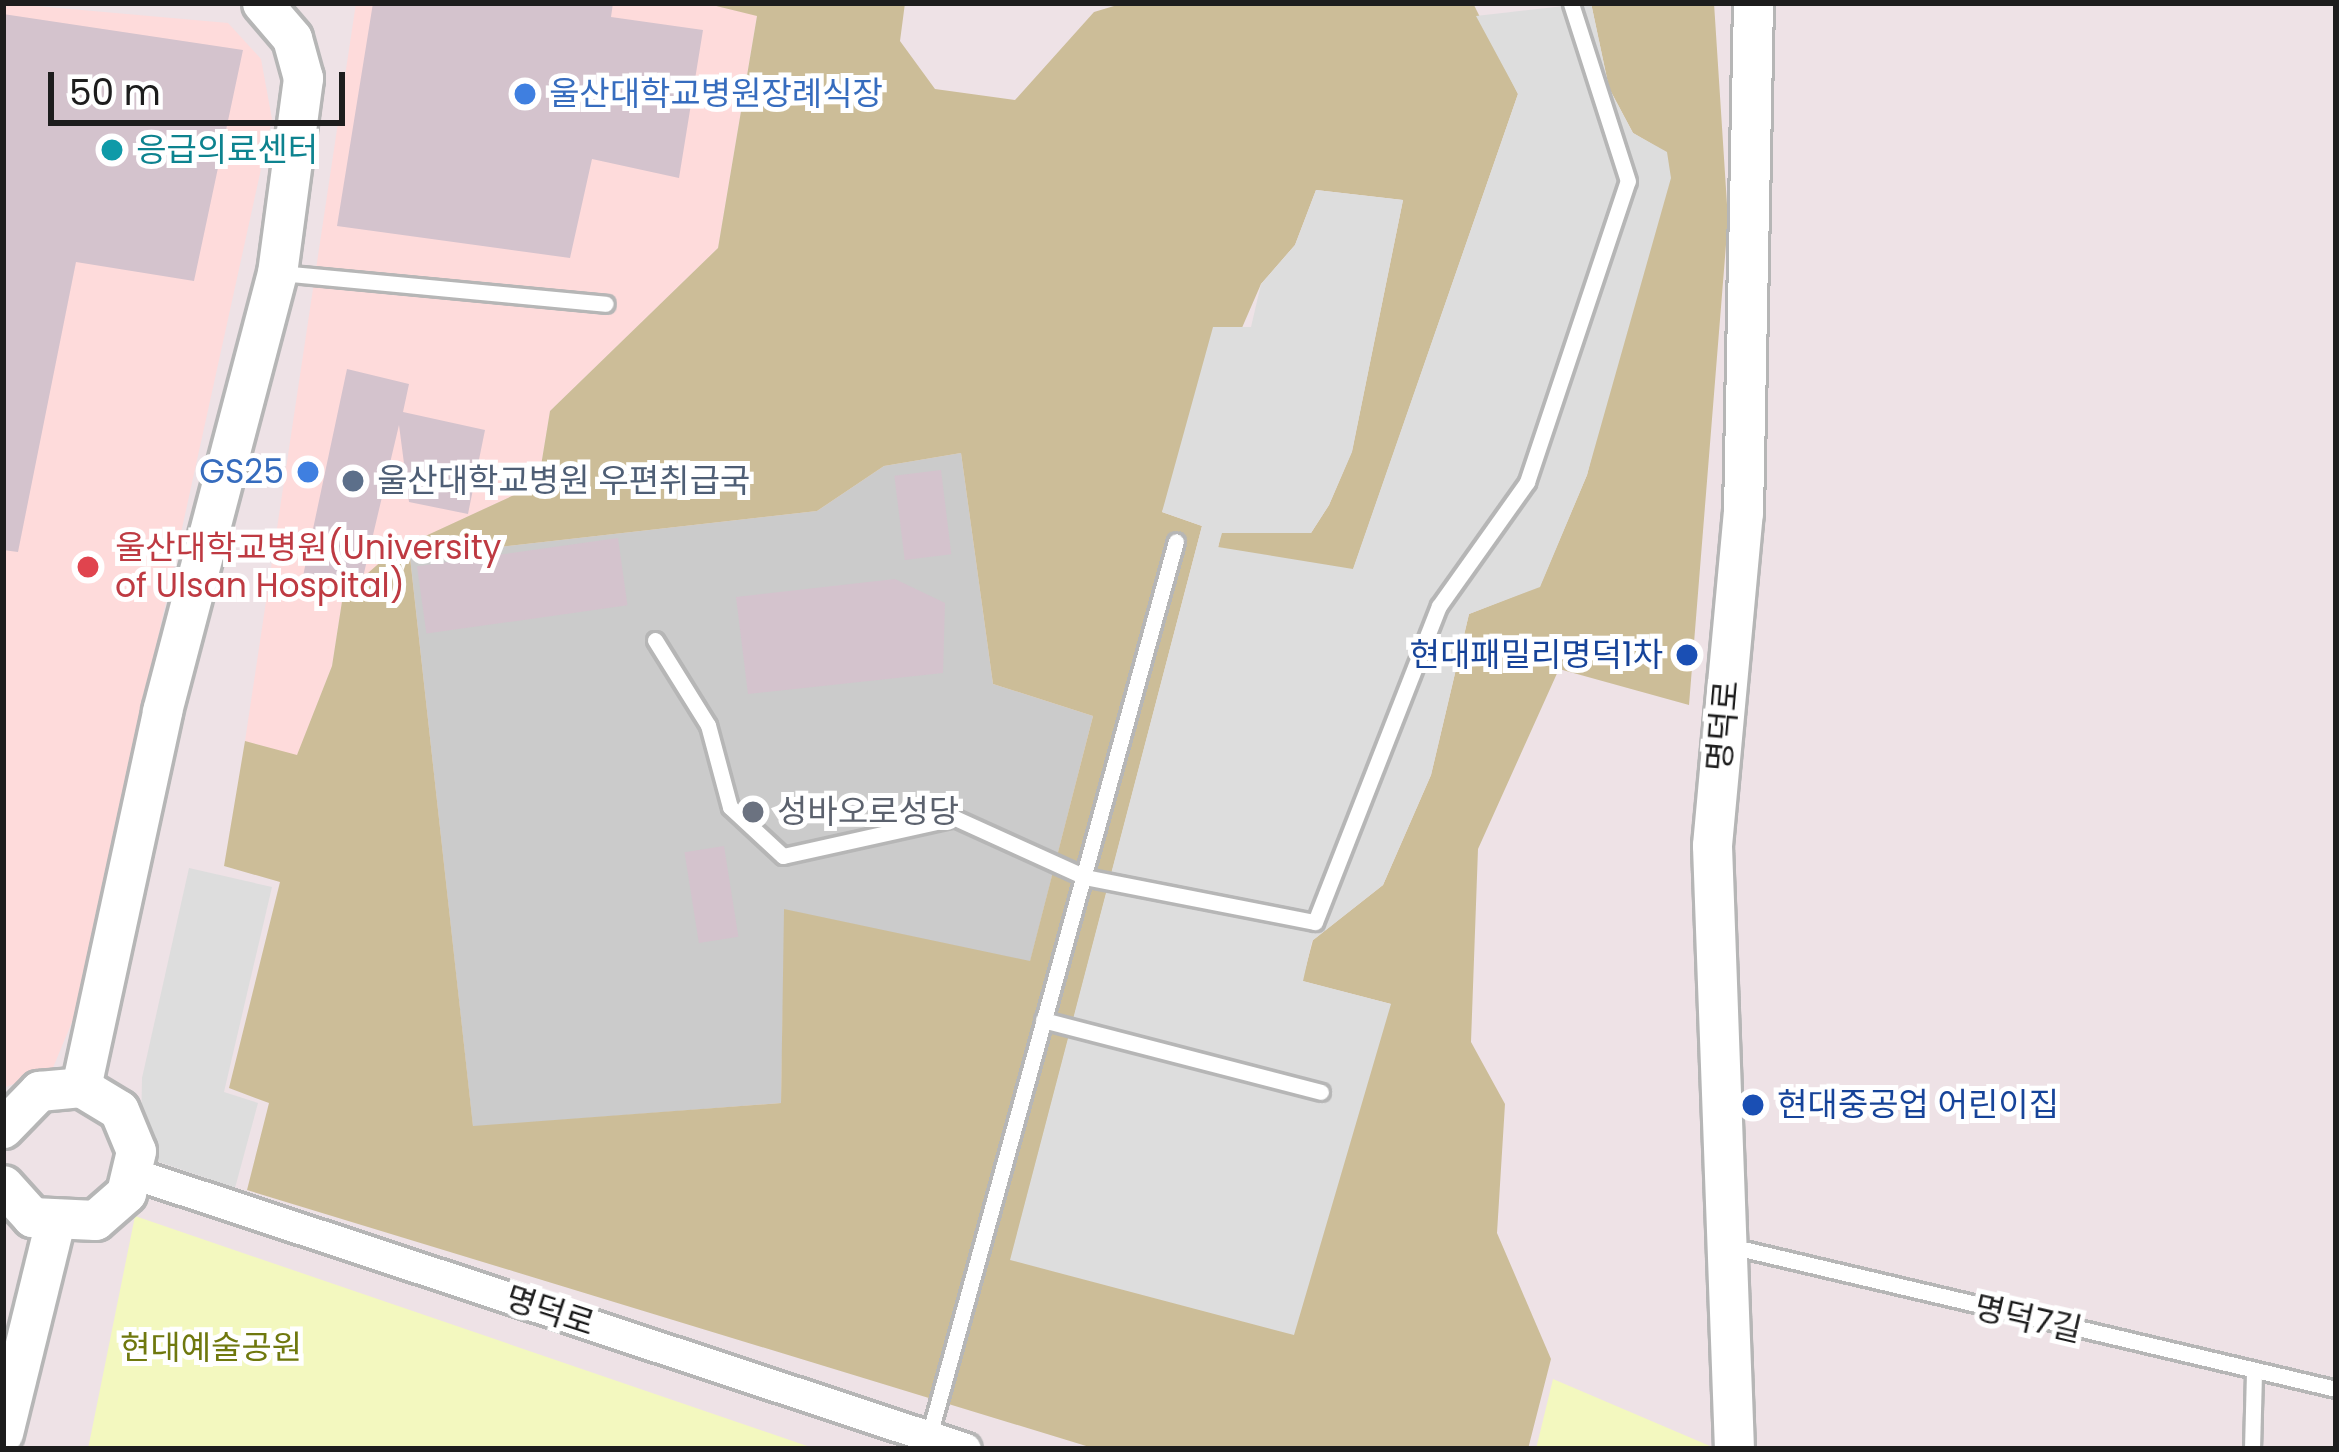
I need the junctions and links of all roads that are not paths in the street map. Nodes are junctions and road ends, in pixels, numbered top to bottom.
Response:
1 (262, 3) edge
2 (1570, 3) edge
3 (1753, 3) edge
4 (278, 273) junction
5 (606, 304) dead end
6 (1176, 542) dead end
7 (655, 640) dead end
8 (1085, 877) junction
9 (1043, 1020) junction
10 (81, 1087) junction
11 (1321, 1092) dead end
12 (3, 1129) edge
13 (134, 1174) junction
14 (3, 1185) edge
15 (54, 1225) junction
16 (1722, 1244) junction
17 (2254, 1372) junction
18 (2336, 1389) edge
19 (3, 1433) edge
20 (924, 1443) edge
21 (966, 1449) edge
22 (1734, 1449) edge
23 (2252, 1449) edge

1 - 4 street
2 - 8 lane
3 - 16 street, 명덕로
4 - 5 lane
4 - 10 street
6 - 8 lane
7 - 8 lane
8 - 9 lane
9 - 11 lane
9 - 20 lane
10 - 12 street
10 - 13 street
13 - 15 street
13 - 20 street, 명덕로
14 - 15 street
15 - 19 street
16 - 17 lane, 명덕7길
16 - 22 street, 명덕로
17 - 18 lane, 명덕7길
17 - 23 lane
20 - 21 street, 명덕로

